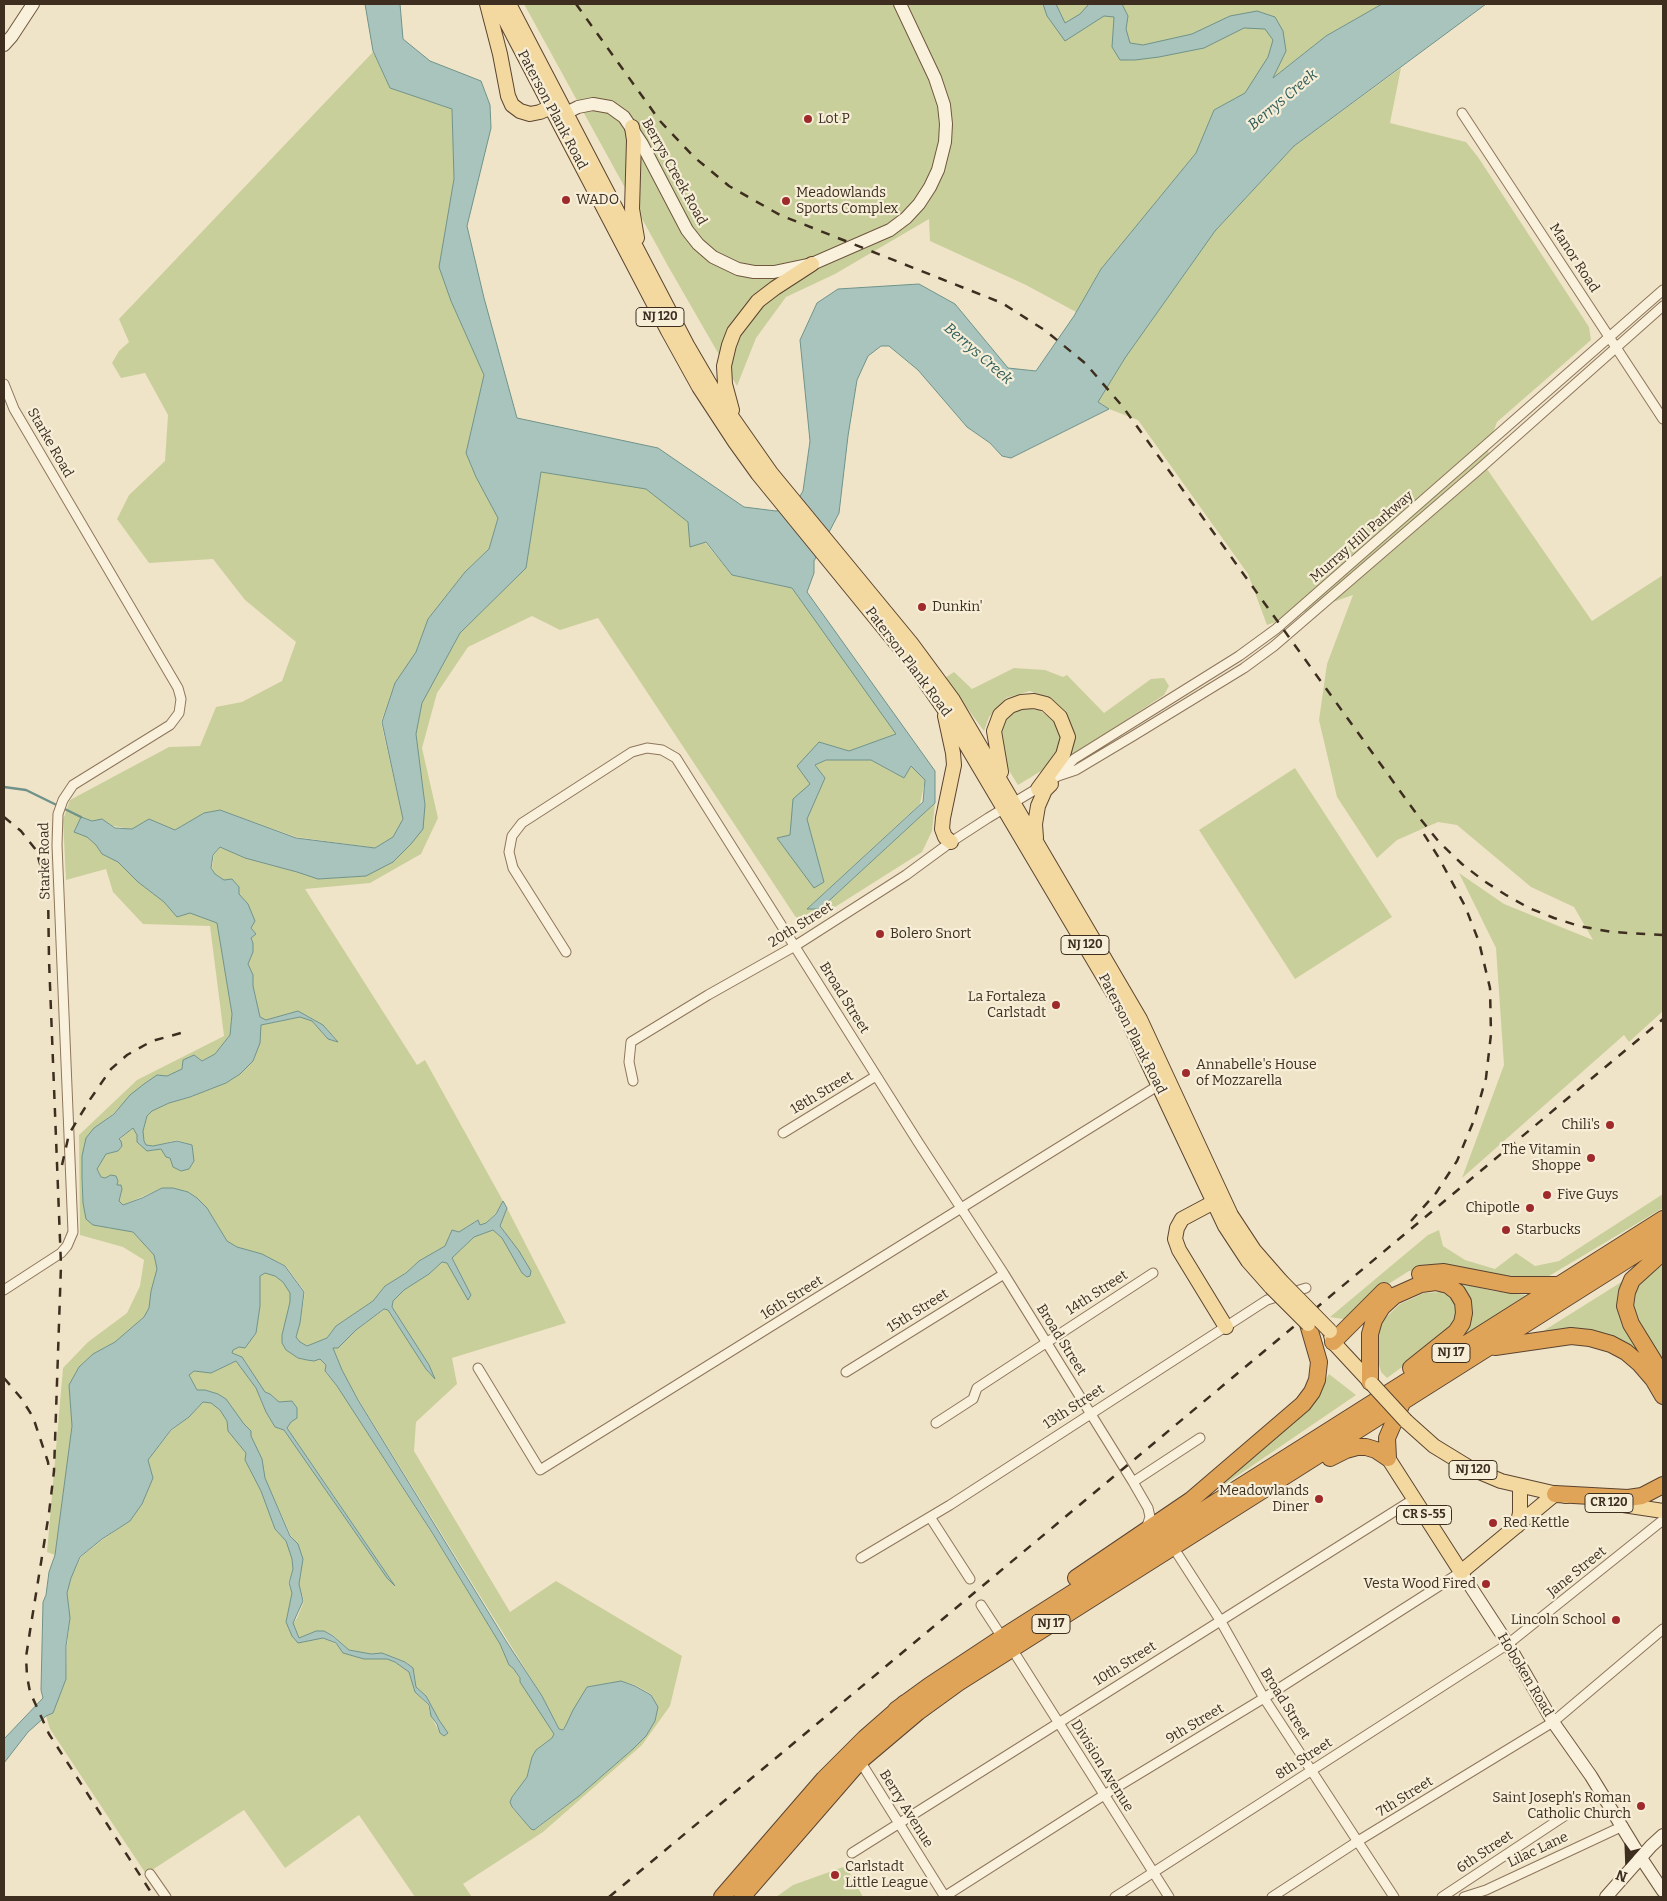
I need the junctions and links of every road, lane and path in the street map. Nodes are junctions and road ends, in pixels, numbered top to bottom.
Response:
1 (33, 4) edge
2 (487, 4) edge
3 (497, 4) edge
4 (509, 4) edge
5 (900, 4) edge
6 (4, 45) edge
7 (558, 110) junction
8 (1462, 113) dead end
9 (632, 127) junction
10 (642, 258) junction
11 (812, 264) junction
12 (1663, 290) edge
13 (1663, 306) edge
14 (1610, 338) junction
15 (1617, 348) junction
16 (4, 384) edge
17 (1532, 406) junction
18 (1540, 415) junction
19 (1663, 418) edge
20 (738, 428) junction
21 (1468, 462) junction
22 (1477, 471) junction
23 (786, 500) junction
24 (1375, 544) junction
25 (828, 551) junction
26 (1382, 553) junction
27 (942, 704) junction
28 (1058, 776) junction
29 (1004, 785) junction
30 (1038, 789) junction
31 (1009, 806) junction
32 (1037, 841) junction
33 (951, 842) junction
34 (795, 946) junction
35 (566, 952) dead end
36 (876, 1076) junction
37 (633, 1081) dead end
38 (1159, 1085) junction
39 (783, 1133) dead end
40 (1212, 1203) junction
41 (961, 1209) junction
42 (1663, 1219) edge
43 (1663, 1237) edge
44 (1663, 1252) edge
45 (1153, 1273) dead end
46 (1004, 1274) junction
47 (1276, 1284) junction
48 (1561, 1285) junction
49 (1306, 1288) dead end
50 (4, 1290) edge
51 (1308, 1324) joint
52 (1226, 1327) junction
53 (1326, 1341) junction
54 (1046, 1343) junction
55 (1489, 1347) junction
56 (478, 1368) dead end
57 (846, 1372) dead end
58 (1663, 1376) edge
59 (1371, 1383) junction
60 (1663, 1396) edge
61 (1402, 1403) junction
62 (1090, 1414) junction
63 (1343, 1422) junction
64 (936, 1423) dead end
65 (1200, 1438) dead end
66 (1388, 1458) junction
67 (1133, 1482) junction
68 (1663, 1485) edge
69 (1520, 1486) junction
70 (1555, 1494) junction
71 (1252, 1496) junction
72 (1414, 1499) junction
73 (1663, 1511) edge
74 (930, 1517) junction
75 (1663, 1520) edge
76 (1517, 1526) junction
77 (1144, 1532) junction
78 (1173, 1547) junction
79 (861, 1558) dead end
80 (1461, 1572) junction
81 (970, 1580) dead end
82 (981, 1605) dead end
83 (1220, 1620) junction
84 (1663, 1629) edge
85 (998, 1632) junction
86 (1508, 1644) junction
87 (1012, 1649) junction
88 (1264, 1698) junction
89 (896, 1710) junction
90 (1058, 1722) junction
91 (1553, 1722) junction
92 (860, 1761) junction
93 (1311, 1772) junction
94 (1104, 1795) junction
95 (1569, 1813) dead end
96 (898, 1824) junction
97 (1622, 1826) junction
98 (1663, 1835) edge
99 (1358, 1841) junction
100 (852, 1853) dead end
101 (1641, 1858) junction
102 (1152, 1872) junction
103 (150, 1874) dead end
104 (1663, 1891) edge
105 (166, 1897) edge
106 (722, 1897) edge
107 (742, 1897) edge
108 (945, 1897) edge
109 (1115, 1897) edge
110 (1169, 1897) edge
111 (1272, 1897) edge
112 (1394, 1897) edge
113 (1442, 1897) edge
114 (1464, 1897) edge
115 (1606, 1897) edge

1 - 6 street
2 - 7 main road
3 - 7 main road, Paterson Plank Road / NJ 120
4 - 7 main road, Paterson Plank Road / NJ 120
5 - 11 street, Berrys Creek Road
7 - 9 street, Berrys Creek Road
7 - 10 main road, Paterson Plank Road / NJ 120
7 - 23 main road, Paterson Plank Road / NJ 120
8 - 14 street, Manor Road
9 - 10 main road
9 - 11 street, Berrys Creek Road
10 - 20 main road, Paterson Plank Road / NJ 120
11 - 20 main road
12 - 14 street, Murray Hill Parkway
13 - 15 street, Murray Hill Parkway
14 - 15 street, Manor Road
14 - 17 street, Murray Hill Parkway
15 - 18 street, Murray Hill Parkway
15 - 19 street, Manor Road
16 - 50 street, Starke Road
17 - 18 street
17 - 21 street, Murray Hill Parkway
18 - 22 street, Murray Hill Parkway
20 - 23 main road, Paterson Plank Road / NJ 120
21 - 22 street
21 - 24 street, Murray Hill Parkway
22 - 26 street, Murray Hill Parkway
23 - 25 main road, Paterson Plank Road / NJ 120
24 - 26 street
24 - 28 street, Murray Hill Parkway
25 - 27 main road, Paterson Plank Road / NJ 120
25 - 29 main road, Paterson Plank Road / NJ 120
26 - 28 street, Murray Hill Parkway
27 - 31 main road, Paterson Plank Road / NJ 120
27 - 33 main road
28 - 30 street, Murray Hill Parkway
28 - 32 main road
29 - 30 main road
29 - 31 main road, Paterson Plank Road / NJ 120
30 - 31 street, Murray Hill Parkway
31 - 32 main road, Paterson Plank Road / NJ 120
31 - 33 street, 20th Street
31 - 38 main road, Paterson Plank Road / NJ 120
32 - 47 main road, Paterson Plank Road / NJ 120
33 - 34 street, 20th Street
34 - 35 street, Broad Street
34 - 36 street, Broad Street
34 - 37 street, 20th Street
36 - 39 street, 18th Street
36 - 41 street, Broad Street
38 - 40 main road, Paterson Plank Road / NJ 120
38 - 41 street, 16th Street
40 - 47 main road, Paterson Plank Road / NJ 120
40 - 52 main road
41 - 46 street, Broad Street
41 - 56 street, 16th Street
42 - 48 highway, NJ 17
43 - 55 highway, NJ 17
44 - 58 highway
45 - 54 street, 14th Street
46 - 54 street, Broad Street
46 - 57 street, 15th Street
47 - 51 main road, Paterson Plank Road / NJ 120, bridge
47 - 53 main road, Paterson Plank Road / NJ 120, bridge
48 - 53 highway
48 - 63 highway, NJ 17
49 - 52 street, 13th Street
51 - 53 highway
52 - 62 street, 13th Street
53 - 59 main road, Paterson Plank Road / NJ 120
53 - 77 highway
54 - 62 street, Broad Street
54 - 64 street, 14th Street
55 - 60 highway
55 - 61 highway, NJ 17
59 - 63 highway
59 - 69 main road, NJ 120, bridge
61 - 66 highway
61 - 71 highway, NJ 17
62 - 67 street, Broad Street
62 - 74 street, 13th Street
63 - 89 highway, NJ 17
65 - 67 street
66 - 71 highway
66 - 72 main road, Hoboken Road / CR S-55
67 - 77 street, Broad Street
68 - 70 highway
69 - 70 main road, NJ 120
69 - 76 main road
70 - 73 main road, CR 120
70 - 76 main road
71 - 78 highway, NJ 17
72 - 80 main road, Hoboken Road / CR S-55
72 - 83 street, 10th Street
74 - 79 street, 13th Street
74 - 81 street
75 - 86 street, Jane Street
76 - 80 main road
77 - 85 highway
78 - 83 street, Broad Street
78 - 87 highway, NJ 17
80 - 86 street, Hoboken Road / CR S-55
80 - 88 street, 9th Street
82 - 85 street
83 - 88 street, Broad Street
83 - 90 street, 10th Street
84 - 91 street, 7th Street
85 - 89 highway
86 - 91 street, Hoboken Road / CR S-55
86 - 93 street, 8th Street
87 - 90 street, Division Avenue
87 - 92 highway, NJ 17
88 - 93 street, Broad Street
88 - 94 street, 9th Street
89 - 106 highway, NJ 17
90 - 94 street, Division Avenue
90 - 96 street, 10th Street
91 - 97 street, Hoboken Road / CR S-55
91 - 99 street, 7th Street
92 - 96 street, Berry Avenue
92 - 107 highway, NJ 17
93 - 99 street, Broad Street
93 - 102 street, 8th Street
94 - 102 street, Division Avenue
94 - 108 street, 9th Street
95 - 113 street, 6th Street
96 - 100 street, 10th Street
96 - 108 street, Berry Avenue
97 - 101 street, Hoboken Road / CR S-55
97 - 114 street, Lilac Lane
98 - 101 street
99 - 111 street, 7th Street
99 - 112 street, Broad Street
101 - 104 street, Hoboken Road / CR S-55
101 - 115 street
102 - 109 street, 8th Street
102 - 110 street, Division Avenue
103 - 105 street

